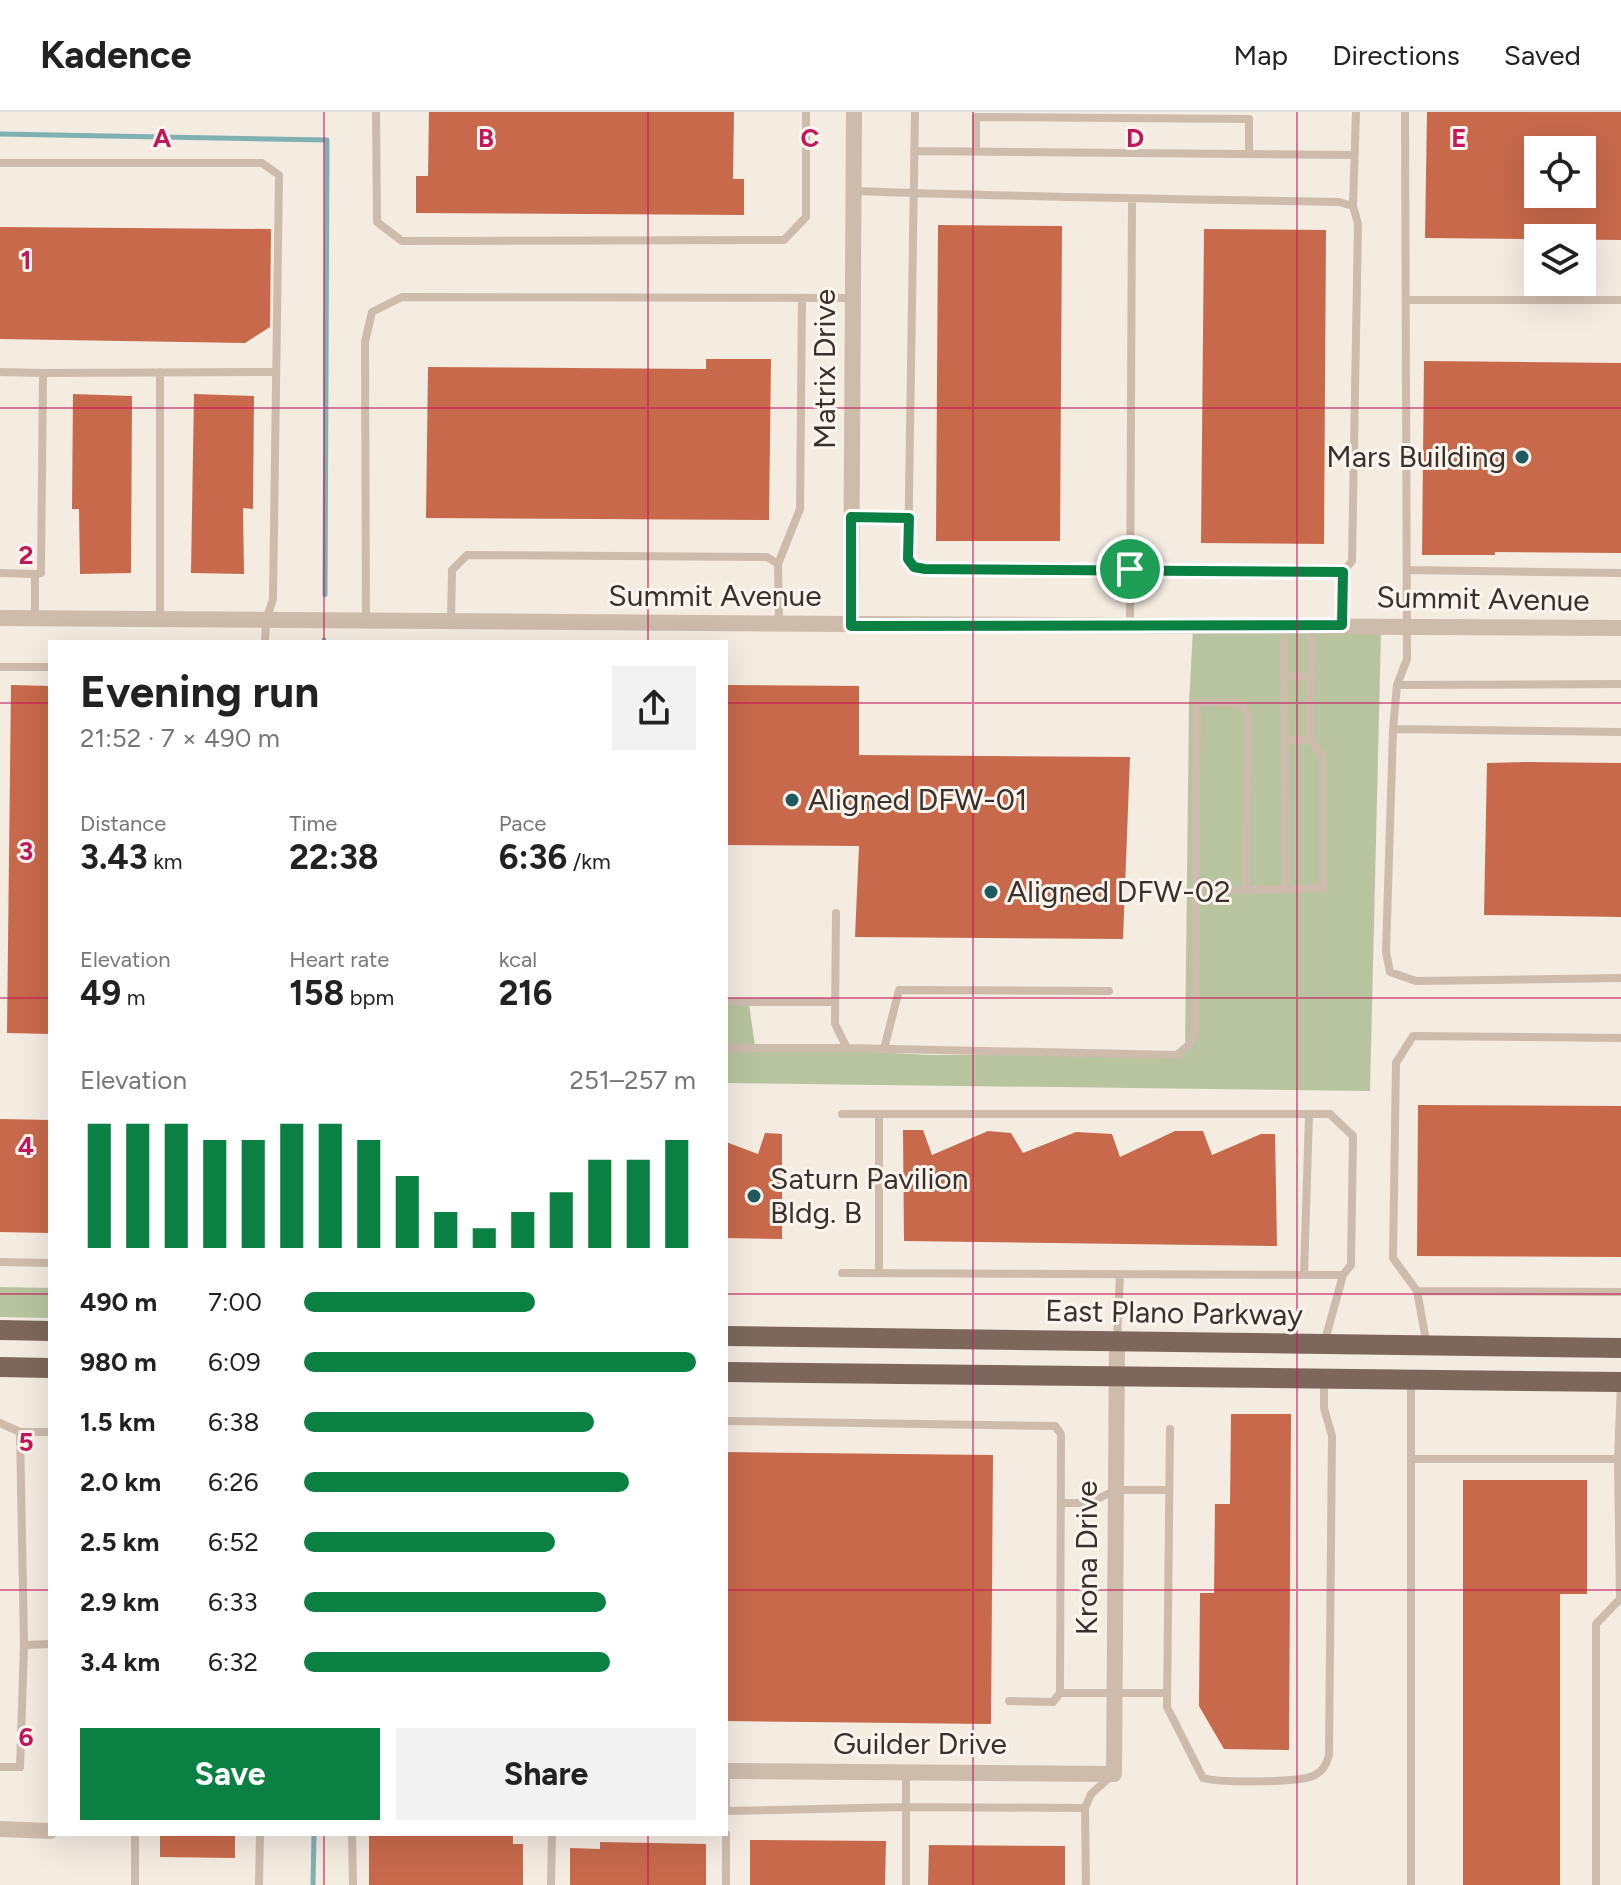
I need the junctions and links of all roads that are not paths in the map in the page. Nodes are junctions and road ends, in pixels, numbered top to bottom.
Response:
1 (376, 112) edge
2 (806, 112) edge
3 (854, 112) edge
4 (915, 112) edge
5 (1356, 112) edge
6 (1405, 112) edge
7 (914, 151) junction
8 (976, 151) junction
9 (1249, 154) junction
10 (1354, 155) junction
11 (0, 163) edge
12 (854, 191) junction
13 (913, 193) junction
14 (1132, 199) junction
15 (1353, 206) junction
16 (802, 298) junction
17 (853, 298) junction
18 (1406, 300) junction
19 (1621, 300) edge
20 (0, 372) edge
21 (160, 372) junction
22 (276, 372) junction
23 (43, 373) junction
24 (851, 517) junction
25 (909, 518) junction
26 (778, 564) junction
27 (1130, 569) junction
28 (1408, 570) junction
29 (1343, 572) junction
30 (0, 573) edge
31 (1621, 573) edge
32 (35, 574) junction
33 (0, 618) edge
34 (35, 618) junction
35 (160, 619) junction
36 (266, 620) junction
37 (366, 621) junction
38 (451, 622) junction
39 (1130, 624) junction
40 (1284, 624) junction
41 (1311, 624) junction
42 (779, 625) junction
43 (1342, 625) junction
44 (851, 626) junction
45 (1407, 627) junction
46 (1621, 628) edge
47 (265, 640) edge
48 (0, 667) edge
49 (48, 667) edge
50 (1284, 676) junction
51 (1311, 677) junction
52 (1621, 684) edge
53 (1397, 685) junction
54 (1393, 729) junction
55 (1621, 732) edge
56 (1285, 740) junction
57 (1310, 740) junction
58 (1286, 889) junction
59 (1246, 890) junction
60 (1197, 891) junction
61 (836, 913) dead end
62 (1621, 978) edge
63 (1109, 991) dead end
64 (728, 1002) edge
65 (834, 1002) junction
66 (1621, 1038) edge
67 (728, 1048) edge
68 (847, 1048) junction
69 (884, 1049) junction
70 (842, 1114) dead end
71 (879, 1114) junction
72 (1309, 1114) junction
73 (0, 1262) edge
74 (48, 1263) edge
75 (842, 1273) dead end
76 (879, 1273) junction
77 (1120, 1274) junction
78 (1304, 1275) junction
79 (1343, 1275) junction
80 (1417, 1291) junction
81 (1621, 1292) edge
82 (0, 1330) edge
83 (48, 1331) edge
84 (728, 1336) edge
85 (842, 1338) junction
86 (1117, 1343) junction
87 (1324, 1345) junction
88 (1427, 1347) junction
89 (1621, 1348) edge
90 (0, 1367) edge
91 (48, 1368) edge
92 (1621, 1371) edge
93 (728, 1372) edge
94 (841, 1373) junction
95 (1117, 1377) junction
96 (1324, 1380) junction
97 (1411, 1381) junction
98 (1621, 1382) edge
99 (728, 1421) edge
100 (0, 1423) edge
101 (1170, 1429) dead end
102 (20, 1432) junction
103 (48, 1432) edge
104 (1411, 1459) junction
105 (1620, 1459) edge
106 (1116, 1490) junction
107 (1169, 1490) junction
108 (1061, 1503) junction
109 (1621, 1600) edge
110 (48, 1644) edge
111 (24, 1645) junction
112 (1060, 1693) junction
113 (1114, 1693) junction
114 (1167, 1693) junction
115 (1009, 1701) dead end
116 (0, 1767) edge
117 (728, 1771) edge
118 (906, 1771) junction
119 (1114, 1774) junction
120 (728, 1805) edge
121 (906, 1807) junction
122 (1085, 1808) junction
123 (0, 1829) edge
124 (48, 1831) edge
125 (135, 1836) edge
126 (260, 1836) edge
127 (352, 1836) edge
128 (552, 1836) edge
129 (726, 1836) edge
130 (135, 1885) edge
131 (259, 1885) edge
132 (353, 1885) edge
133 (551, 1885) edge
134 (726, 1885) edge
135 (906, 1885) edge
136 (1086, 1885) edge
137 (1411, 1885) edge
138 (1596, 1885) edge

1 - 2 lane
3 - 12 street, Matrix Drive
4 - 7 lane
5 - 10 lane
6 - 18 lane
7 - 8 lane
7 - 13 lane
8 - 9 lane
8 - 9 lane
9 - 10 lane
10 - 15 lane
11 - 22 lane
12 - 13 lane
12 - 17 street, Matrix Drive
13 - 14 lane
13 - 25 lane
14 - 15 lane
14 - 27 lane
15 - 29 lane
16 - 17 lane
16 - 26 lane
16 - 37 lane
17 - 24 street, Matrix Drive
18 - 19 lane
18 - 28 lane
20 - 23 lane
21 - 22 lane
21 - 23 lane
21 - 35 lane
22 - 36 lane
23 - 32 lane
24 - 25 lane
24 - 44 street, Matrix Drive
25 - 27 lane
26 - 38 lane
26 - 42 lane
27 - 29 lane
27 - 39 lane
28 - 31 lane
28 - 45 lane
29 - 43 lane
30 - 32 lane
32 - 34 lane
33 - 34 street, Summit Avenue
34 - 35 street, Summit Avenue
35 - 36 street, Summit Avenue
36 - 37 street, Summit Avenue
36 - 47 lane
37 - 38 street, Summit Avenue
38 - 42 street, Summit Avenue
39 - 40 street, Summit Avenue
39 - 44 street, Summit Avenue
40 - 41 street, Summit Avenue
40 - 50 lane
41 - 43 street, Summit Avenue
41 - 51 lane
42 - 44 street, Summit Avenue
43 - 45 street, Summit Avenue
45 - 46 street, Summit Avenue
45 - 53 lane
48 - 49 lane
50 - 51 lane
50 - 56 lane
51 - 57 lane
52 - 53 lane
53 - 54 lane
54 - 55 lane
54 - 62 lane
56 - 57 lane
56 - 58 lane
57 - 58 lane
58 - 59 lane
59 - 60 lane
59 - 60 lane
60 - 69 lane
61 - 65 lane
63 - 69 lane
64 - 65 lane
65 - 68 lane
66 - 80 lane
67 - 68 lane
68 - 69 lane
70 - 71 lane
71 - 72 lane
71 - 76 lane
72 - 78 lane
72 - 79 lane
73 - 74 lane
75 - 76 lane
76 - 77 lane
77 - 78 lane
77 - 86 lane
78 - 79 lane
79 - 87 lane
80 - 81 lane
80 - 88 lane
82 - 83 main road
84 - 85 main road, East Plano Parkway
85 - 86 main road, East Plano Parkway
85 - 94 main road
86 - 87 main road, East Plano Parkway
86 - 95 street, Krona Drive
87 - 88 main road, East Plano Parkway
87 - 96 main road
88 - 89 main road, East Plano Parkway
90 - 91 main road
92 - 98 main road
93 - 94 main road
94 - 95 main road
95 - 96 main road
95 - 106 street, Krona Drive
96 - 97 main road
96 - 114 lane
97 - 98 main road
97 - 104 lane
98 - 105 lane
99 - 108 lane
100 - 102 lane
101 - 107 lane
102 - 103 lane
102 - 111 lane
104 - 105 lane
104 - 137 lane
105 - 109 lane
106 - 107 lane
106 - 108 lane
106 - 113 street, Krona Drive
107 - 114 lane
108 - 112 lane
109 - 138 lane
110 - 111 lane
111 - 116 lane
112 - 113 lane
112 - 115 lane
113 - 114 lane
113 - 119 street, Krona Drive
117 - 118 street, Guilder Drive
118 - 119 street, Guilder Drive
118 - 121 lane
119 - 122 lane
120 - 121 lane
121 - 122 lane
121 - 135 lane
122 - 136 lane
123 - 124 street
125 - 130 lane
126 - 131 lane
127 - 132 lane
128 - 133 lane
129 - 134 lane

